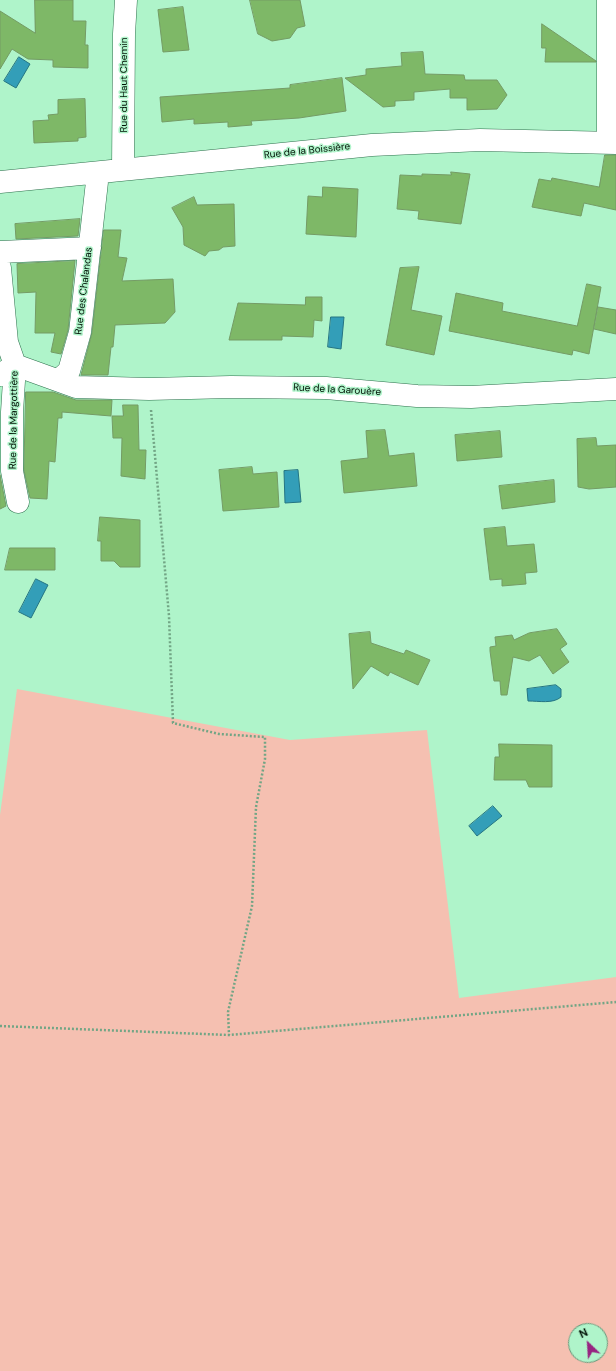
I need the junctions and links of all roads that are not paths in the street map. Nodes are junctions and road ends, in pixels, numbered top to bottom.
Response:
1 (126, 0) edge
2 (608, 0) edge
3 (612, 143) edge
4 (123, 169) junction
5 (98, 173) junction
6 (0, 182) edge
7 (90, 248) junction
8 (0, 252) edge
9 (0, 268) edge
10 (3, 323) edge
11 (7, 370) edge
12 (59, 380) junction
13 (616, 388) edge
14 (6, 412) edge
15 (18, 502) dead end

1 - 4 street, Rue du Haut Chemin
2 - 3 street
3 - 4 street, Rue de la Boissière
4 - 5 street, Rue de la Boissière
5 - 6 street, Rue de la Boissière
5 - 7 street, Rue des Chalandas
7 - 8 street
7 - 12 street, Rue des Chalandas
9 - 10 street, Rue de la Margottière
10 - 11 street, Rue de la Margottière
11 - 12 street
11 - 14 street, Rue de la Margottière
12 - 13 street, Rue de la Garouère
14 - 15 street, Rue de la Margottière

